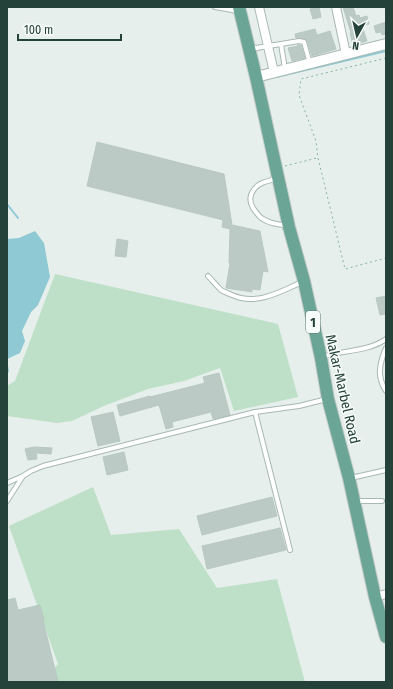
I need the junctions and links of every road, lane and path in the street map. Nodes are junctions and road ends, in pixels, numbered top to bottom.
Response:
1 (215, 7) edge
2 (259, 7) edge
3 (336, 7) edge
4 (240, 9) edge
5 (281, 44) junction
6 (386, 44) edge
7 (268, 46) junction
8 (249, 49) junction
9 (346, 54) junction
10 (386, 58) edge
11 (310, 64) junction
12 (273, 68) dead end
13 (285, 70) junction
14 (256, 78) junction
15 (318, 158) junction
16 (278, 173) junction
17 (289, 226) junction
18 (386, 258) edge
19 (208, 276) dead end
20 (304, 281) junction
21 (386, 341) edge
22 (386, 348) edge
23 (321, 358) junction
24 (386, 391) edge
25 (328, 399) junction
26 (255, 412) junction
27 (386, 470) edge
28 (23, 476) junction
29 (349, 478) junction
30 (7, 483) edge
31 (7, 501) edge
32 (353, 501) junction
33 (382, 502) dead end
34 (290, 550) dead end
35 (381, 596) edge
36 (386, 637) edge

1 - 4 lane
2 - 7 street
3 - 9 street
4 - 8 main road, Makar-Marbel Road / 1
5 - 7 lane
5 - 11 lane
5 - 13 lane
6 - 9 street
7 - 8 lane
7 - 12 street
8 - 14 main road, Makar-Marbel Road / 1
9 - 11 street
10 - 15 path
11 - 13 street
13 - 14 street
14 - 16 main road, Makar-Marbel Road / 1
15 - 16 path
15 - 18 path
16 - 17 main road, Makar-Marbel Road / 1
16 - 17 lane
17 - 20 main road, Makar-Marbel Road / 1
19 - 20 lane
20 - 23 main road, Makar-Marbel Road / 1
21 - 23 lane
22 - 24 lane
23 - 25 main road, Makar-Marbel Road / 1
25 - 26 lane
25 - 29 main road, Makar-Marbel Road / 1
26 - 28 lane
26 - 34 lane
27 - 29 lane
28 - 30 lane
28 - 31 lane
29 - 32 main road, Makar-Marbel Road / 1
32 - 33 lane
32 - 35 main road, Makar-Marbel Road / 1
35 - 36 main road, Makar-Marbel Road / 1

